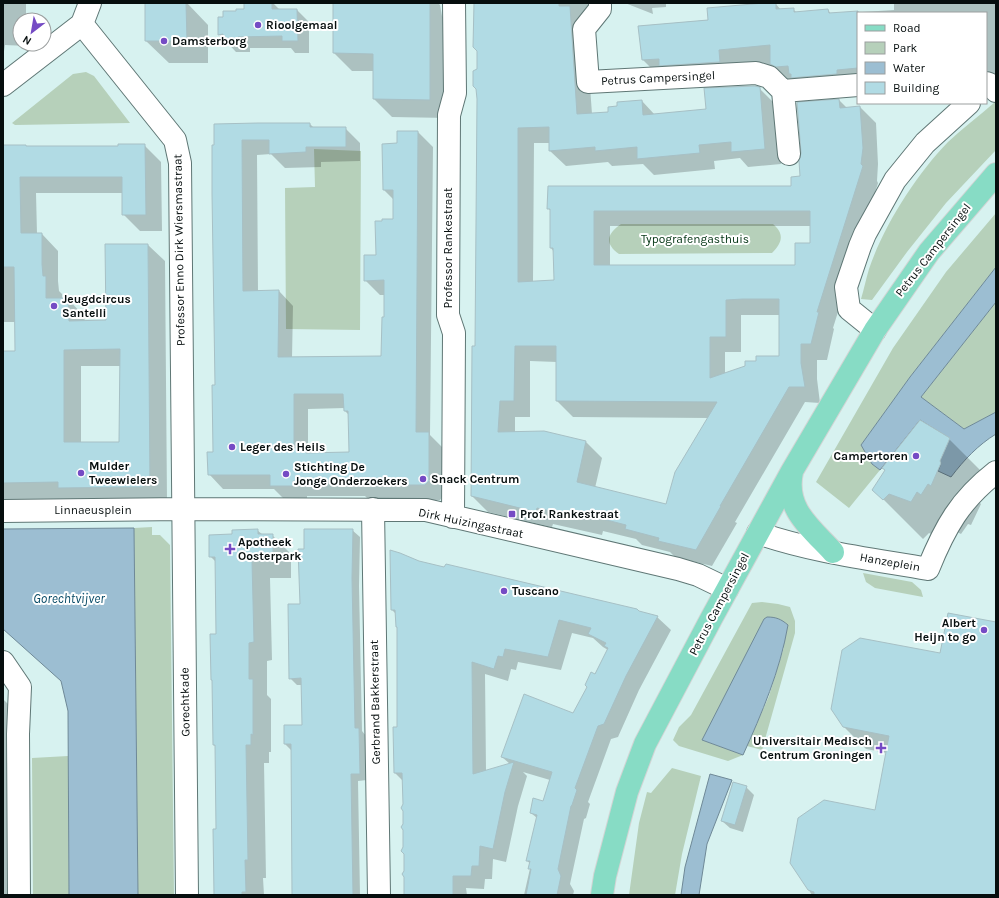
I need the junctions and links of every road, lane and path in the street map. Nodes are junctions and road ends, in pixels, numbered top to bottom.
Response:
1 (90, 3) edge
2 (454, 3) edge
3 (600, 3) edge
4 (82, 24) junction
5 (3, 85) edge
6 (857, 85) edge
7 (783, 91) junction
8 (968, 104) edge
9 (789, 154) dead end
10 (996, 174) edge
11 (874, 330) junction
12 (792, 471) junction
13 (996, 472) edge
14 (183, 509) junction
15 (373, 509) junction
16 (3, 510) edge
17 (453, 517) junction
18 (758, 533) junction
19 (833, 552) junction
20 (727, 590) junction
21 (3, 662) edge
22 (19, 895) edge
23 (188, 895) edge
24 (379, 895) edge
25 (602, 895) edge

1 - 4 street
2 - 17 street, Professor Rankestraat
3 - 7 street, Petrus Campersingel
4 - 5 street
4 - 14 street, Professor Enno Dirk Wiersmastraat
6 - 7 street
7 - 9 street
8 - 11 street
10 - 11 main road, Petrus Campersingel
11 - 12 main road, Petrus Campersingel
12 - 18 main road, Petrus Campersingel
12 - 19 main road
13 - 19 street, Hanzeplein
14 - 15 street, Dirk Huizingastraat
14 - 16 street, Linnaeusplein
14 - 23 street, Gorechtkade
15 - 17 street, Dirk Huizingastraat
15 - 24 street, Gerbrand Bakkerstraat
17 - 20 street, Dirk Huizingastraat
18 - 19 street, Hanzeplein
18 - 20 main road, Petrus Campersingel
20 - 25 main road, Petrus Campersingel
21 - 22 street

